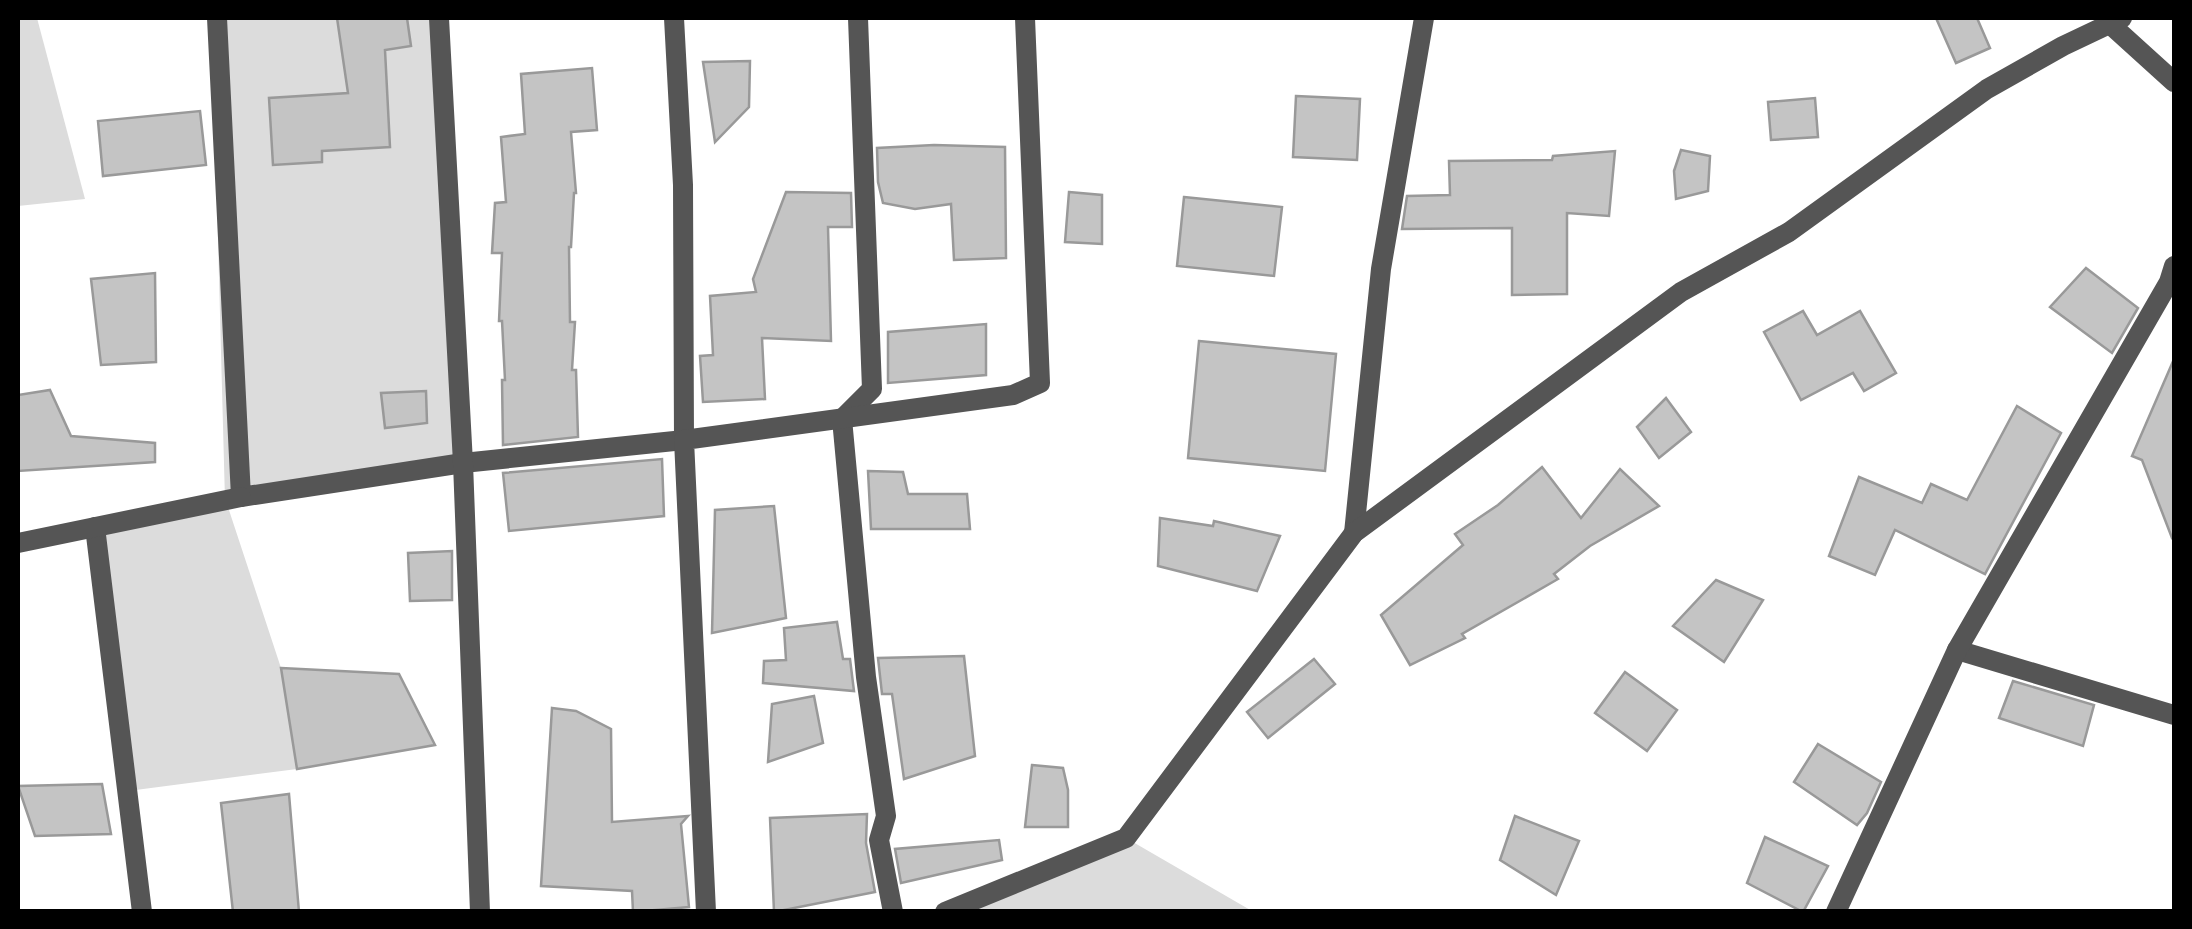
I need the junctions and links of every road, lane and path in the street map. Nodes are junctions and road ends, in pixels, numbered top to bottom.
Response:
1 (218, 18) edge
2 (439, 18) edge
3 (674, 18) edge
4 (858, 18) edge
5 (1024, 18) edge
6 (1424, 18) edge
7 (2114, 20) edge
8 (2174, 82) edge
9 (2174, 266) edge
10 (842, 420) junction
11 (684, 440) junction
12 (463, 463) junction
13 (241, 496) junction
14 (95, 527) junction
15 (1354, 534) junction
16 (18, 543) edge
17 (1957, 650) junction
18 (2174, 715) edge
19 (142, 912) edge
20 (480, 912) edge
21 (706, 912) edge
22 (892, 912) edge
23 (945, 912) edge
24 (1836, 912) edge

1 - 13 street
2 - 12 street
3 - 11 street
4 - 10 street
5 - 10 street
6 - 15 street
7 - 8 street
7 - 15 street
9 - 17 street
10 - 11 street
10 - 22 street
11 - 12 street
11 - 21 street
12 - 13 street
12 - 20 street
13 - 14 street
14 - 16 street
14 - 19 street
15 - 23 street
17 - 18 street
17 - 24 street

